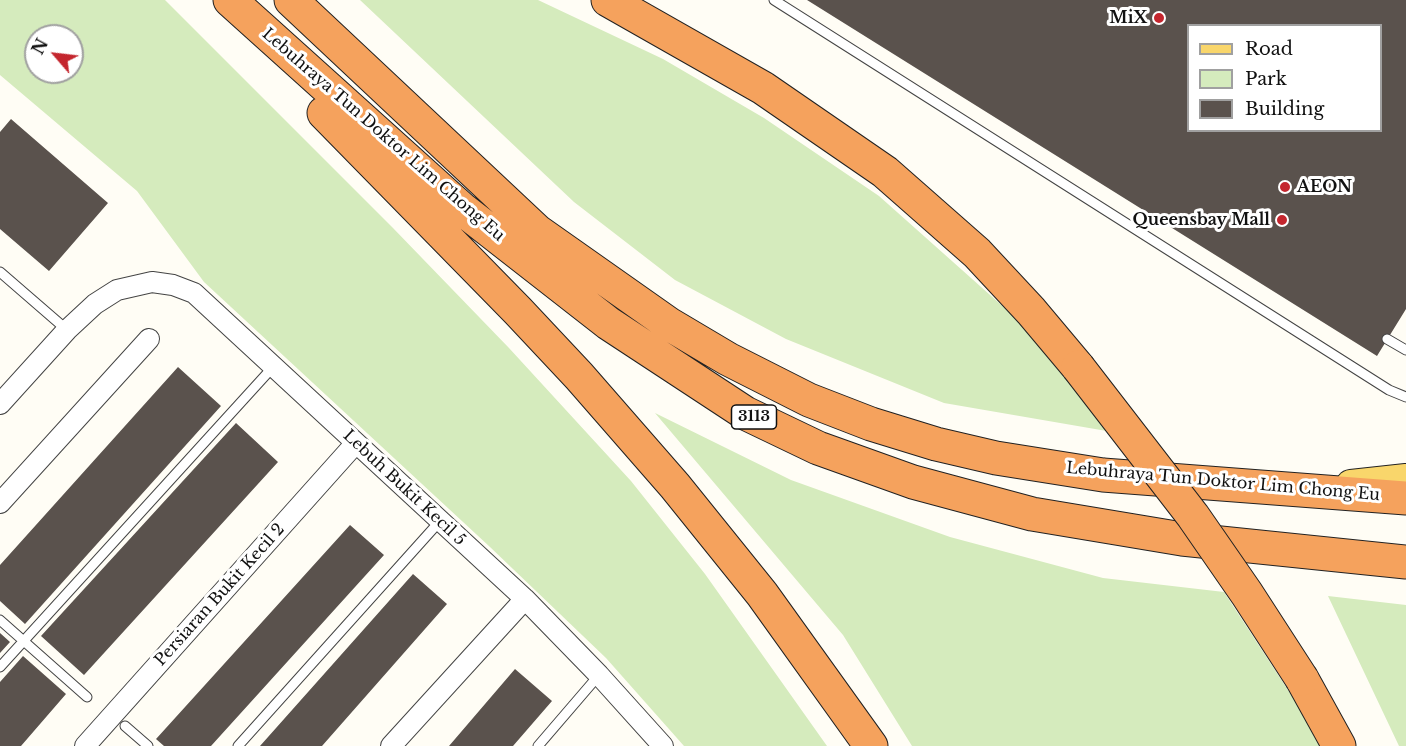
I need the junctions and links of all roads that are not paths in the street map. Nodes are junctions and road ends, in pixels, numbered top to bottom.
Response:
1 (215, 0) edge
2 (230, 0) edge
3 (291, 0) edge
4 (608, 0) edge
5 (774, 0) edge
6 (0, 272) edge
7 (67, 330) junction
8 (149, 339) dead end
9 (1387, 339) dead end
10 (1406, 350) edge
11 (273, 367) junction
12 (1406, 397) edge
13 (0, 404) edge
14 (355, 444) junction
15 (1406, 479) edge
16 (1307, 490) junction
17 (1406, 498) edge
18 (0, 503) edge
19 (440, 521) junction
20 (1406, 562) edge
21 (525, 599) junction
22 (0, 620) edge
23 (23, 640) junction
24 (0, 667) edge
25 (599, 675) junction
26 (87, 697) dead end
27 (125, 726) dead end
28 (85, 746) edge
29 (148, 746) edge
30 (238, 746) edge
31 (391, 746) edge
32 (538, 746) edge
33 (663, 746) edge
34 (871, 746) edge
35 (1339, 746) edge

1 - 34 highway
2 - 20 highway, Lebuhraya Tun Doktor Lim Chong Eu / 3113
3 - 16 highway, Lebuhraya Tun Doktor Lim Chong Eu / 3113
4 - 35 highway, bridge
5 - 12 lane
6 - 7 lane
7 - 11 street, Lebuh Bukit Kecil 5
7 - 13 street
8 - 18 street
9 - 10 lane
11 - 14 street, Lebuh Bukit Kecil 5
11 - 23 lane
14 - 19 street, Lebuh Bukit Kecil 5
14 - 28 street, Persiaran Bukit Kecil 2
15 - 16 main road
16 - 17 highway, Lebuhraya Tun Doktor Lim Chong Eu / 3113
19 - 21 street, Lebuh Bukit Kecil 5
19 - 30 lane
21 - 25 street, Lebuh Bukit Kecil 5
21 - 31 street
22 - 23 lane
23 - 24 lane
23 - 26 lane
25 - 32 lane
25 - 33 street, Lebuh Bukit Kecil 5
27 - 29 lane

